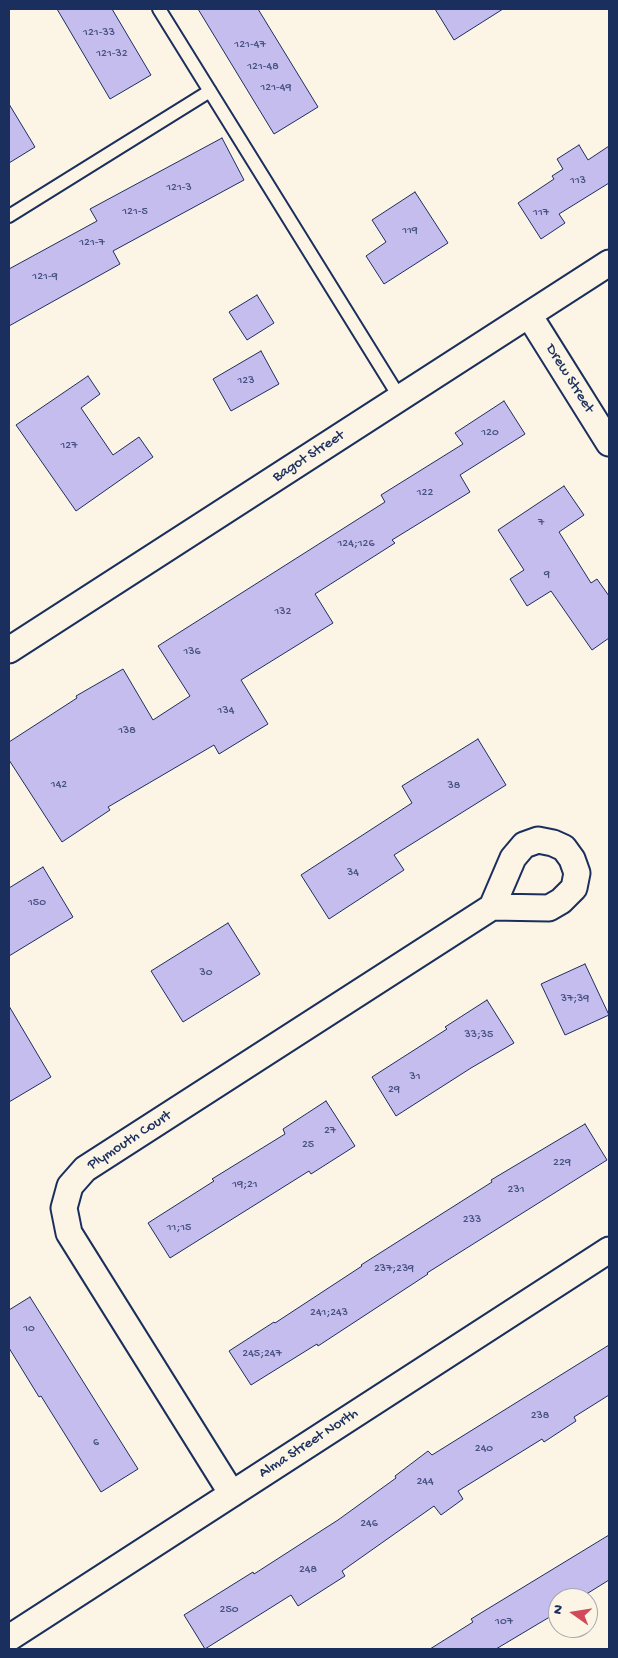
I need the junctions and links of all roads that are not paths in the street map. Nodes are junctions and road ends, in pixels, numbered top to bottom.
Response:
1 (159, 9) edge
2 (210, 91) junction
3 (9, 216) edge
4 (609, 263) edge
5 (529, 315) junction
6 (400, 398) junction
7 (609, 443) edge
8 (9, 650) edge
9 (492, 907) dead end
10 (609, 1250) edge
11 (232, 1494) junction
12 (9, 1638) edge

1 - 2 lane
2 - 3 lane
2 - 6 lane
4 - 5 street, Bagot Street
5 - 6 street, Bagot Street
5 - 7 street, Drew Street
6 - 8 street, Bagot Street
9 - 11 street, Plymouth Court
10 - 11 street, Alma Street North
11 - 12 street, Alma Street North

